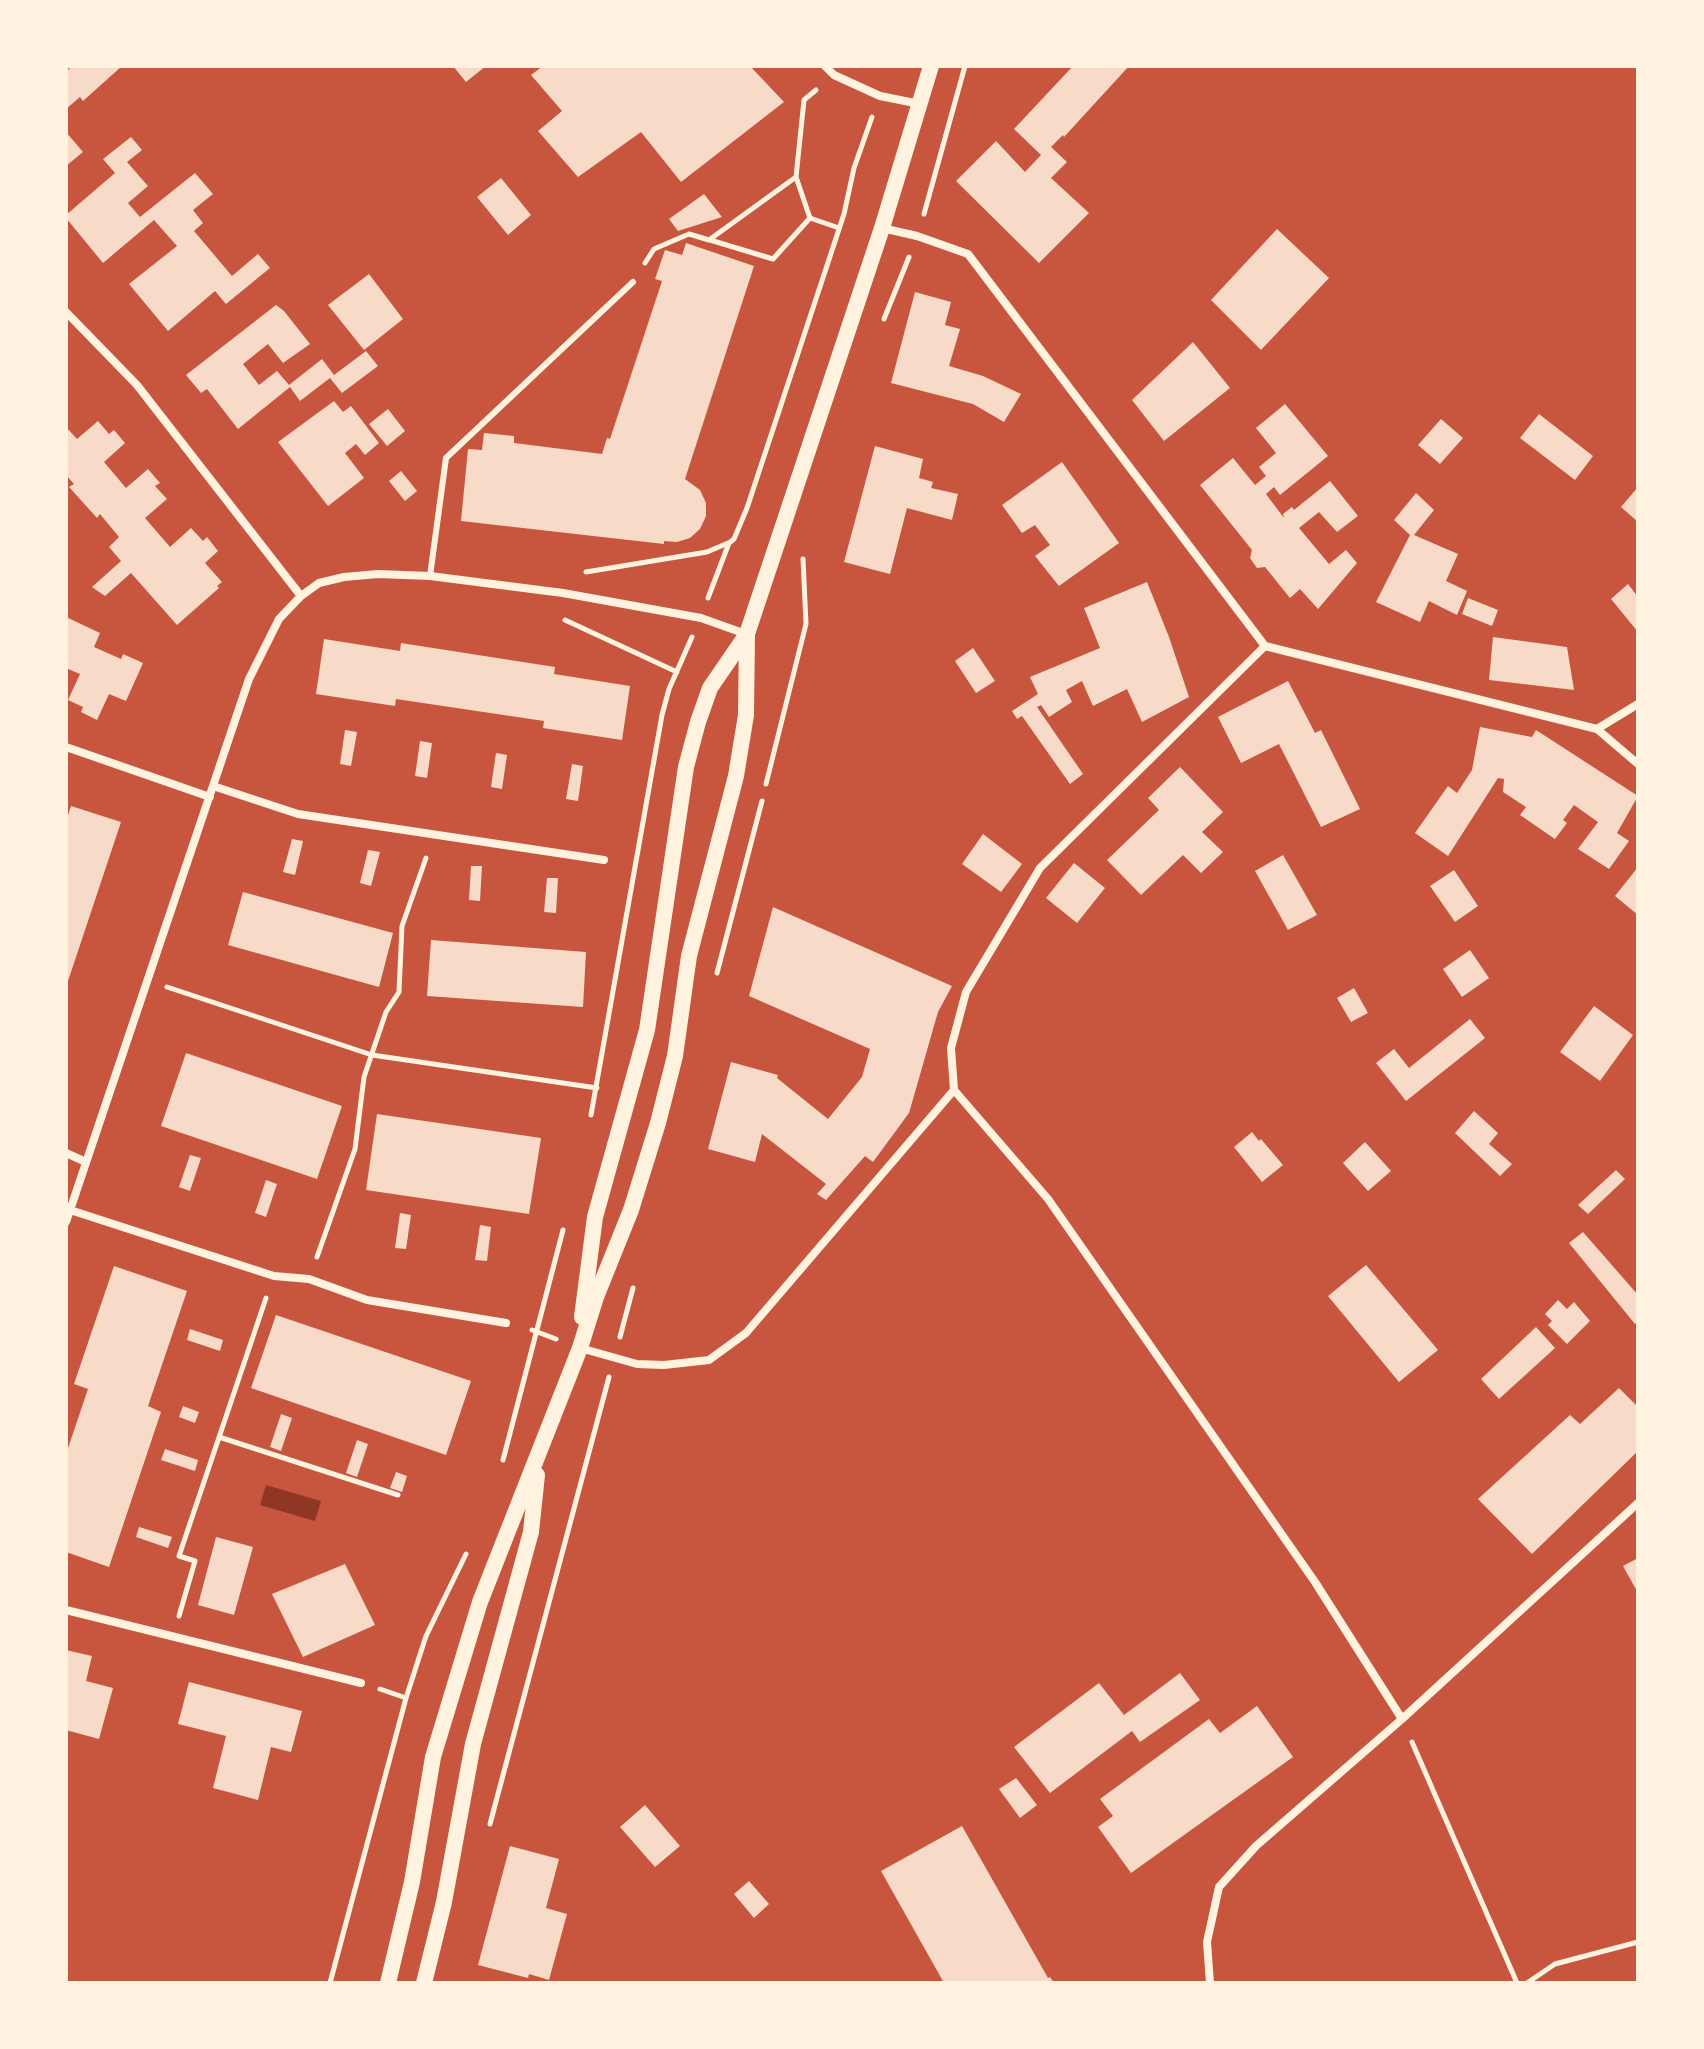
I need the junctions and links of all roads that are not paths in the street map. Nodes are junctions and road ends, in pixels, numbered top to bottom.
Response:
1 (825, 66) edge
2 (931, 66) edge
3 (921, 104) junction
4 (882, 228) junction
5 (633, 282) road end
6 (66, 312) edge
7 (430, 576) junction
8 (301, 596) junction
9 (747, 634) junction
10 (1265, 646) junction
11 (1638, 704) edge
12 (1597, 729) junction
13 (66, 747) edge
14 (1638, 764) edge
15 (213, 786) junction
16 (210, 797) junction
17 (604, 860) dead end
18 (954, 1090) junction
19 (66, 1153) edge
20 (86, 1162) junction
21 (70, 1210) junction
22 (66, 1222) edge
23 (506, 1323) dead end
24 (580, 1348) junction
25 (539, 1454) junction
26 (1638, 1503) edge
27 (66, 1610) edge
28 (361, 1683) dead end
29 (1402, 1719) junction
30 (388, 1983) edge
31 (424, 1983) edge
32 (1210, 1983) edge

1 - 3 street
2 - 3 main road
3 - 4 main road
4 - 9 main road
4 - 10 street
5 - 7 lane
6 - 8 street
7 - 8 street
7 - 9 street
8 - 15 street
9 - 24 main road
9 - 24 main road
10 - 12 street
10 - 18 street
11 - 12 street
12 - 14 street
13 - 16 street
15 - 16 street
15 - 17 street
16 - 20 street
18 - 24 street
18 - 29 street
19 - 20 street
20 - 21 street
21 - 22 street
21 - 23 street
24 - 25 main road
25 - 30 main road
25 - 31 main road
26 - 29 street
27 - 28 street
29 - 32 street

